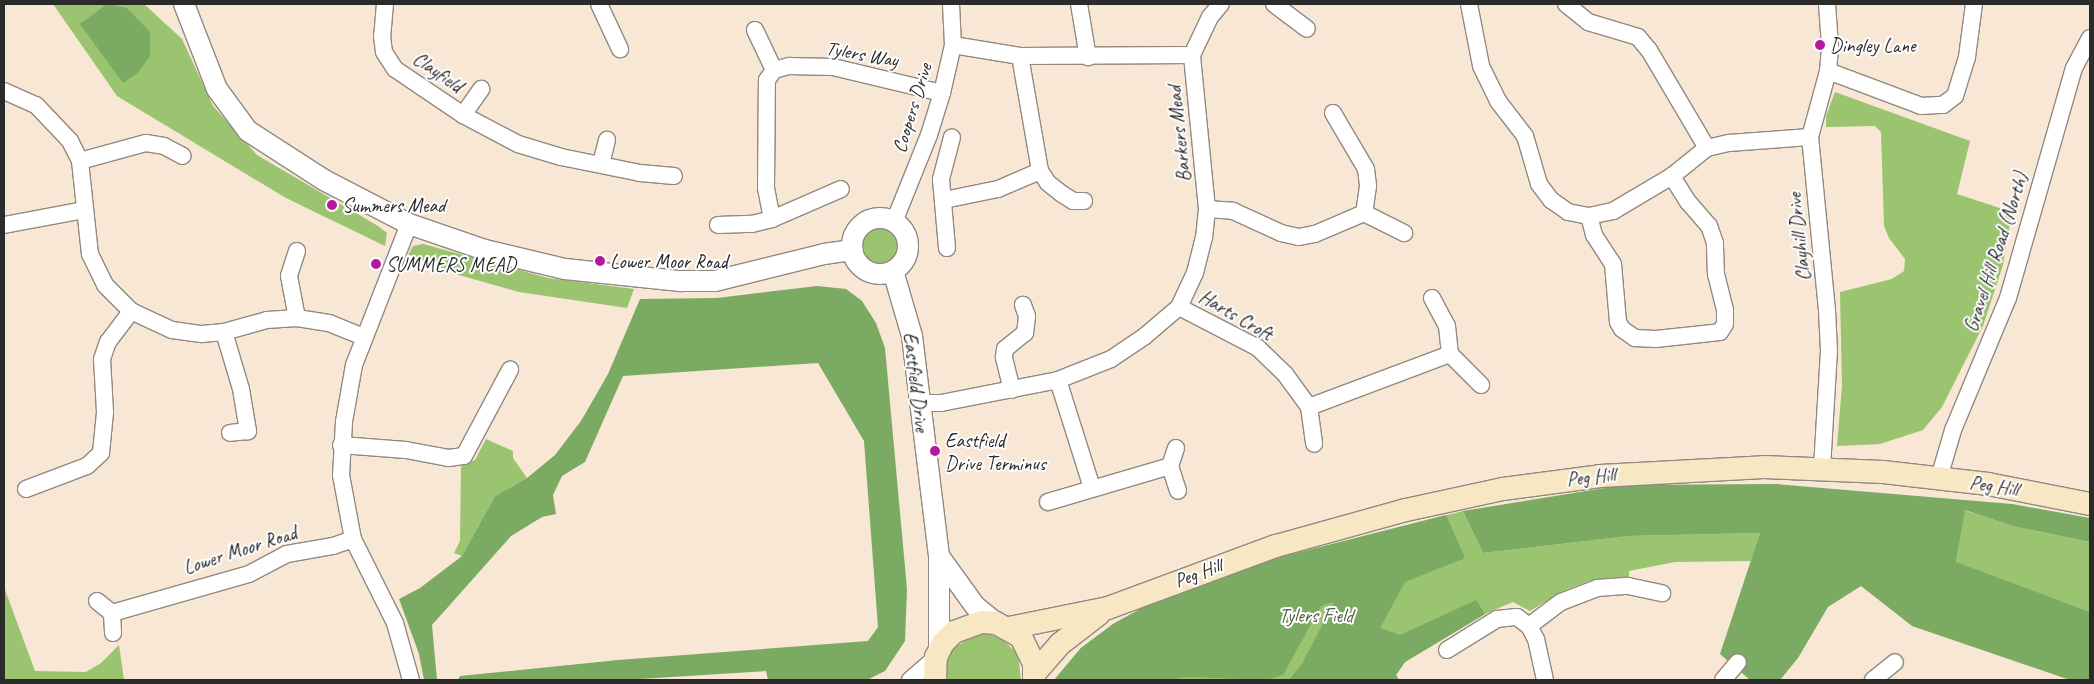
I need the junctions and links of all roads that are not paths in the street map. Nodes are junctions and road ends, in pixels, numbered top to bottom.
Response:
1 (184, 4) edge
2 (385, 4) edge
3 (599, 4) edge
4 (951, 4) edge
5 (1080, 4) edge
6 (1221, 4) edge
7 (1274, 4) edge
8 (1469, 4) edge
9 (1566, 4) edge
10 (1827, 4) edge
11 (1974, 4) edge
12 (1307, 29) dead end
13 (755, 30) dead end
14 (2090, 38) edge
15 (953, 45) junction
16 (620, 49) dead end
17 (1192, 54) junction
18 (1020, 56) junction
19 (1088, 57) junction
20 (774, 70) junction
21 (1828, 71) junction
22 (481, 89) dead end
23 (4, 91) edge
24 (942, 93) junction
25 (1333, 113) dead end
26 (463, 115) junction
27 (952, 137) dead end
28 (1810, 137) junction
29 (607, 140) dead end
30 (1707, 148) junction
31 (184, 156) dead end
32 (80, 162) junction
33 (600, 164) junction
34 (1040, 171) junction
35 (674, 176) dead end
36 (1672, 176) junction
37 (841, 189) dead end
38 (944, 200) junction
39 (1084, 201) dead end
40 (1207, 209) junction
41 (84, 210) junction
42 (1364, 213) junction
43 (1589, 216) junction
44 (772, 219) junction
45 (894, 222) junction
46 (409, 224) junction
47 (4, 225) edge
48 (718, 225) dead end
49 (1404, 233) dead end
50 (947, 248) dead end
51 (853, 250) junction
52 (297, 251) dead end
53 (893, 270) junction
54 (1432, 298) dead end
55 (1023, 305) dead end
56 (1179, 307) junction
57 (131, 311) junction
58 (298, 318) junction
59 (224, 332) junction
60 (363, 337) junction
61 (1450, 354) junction
62 (510, 370) dead end
63 (1058, 380) junction
64 (1481, 384) dead end
65 (1012, 390) junction
66 (920, 403) junction
67 (1309, 407) junction
68 (230, 433) dead end
69 (1314, 444) dead end
70 (342, 445) junction
71 (1176, 448) dead end
72 (1170, 466) junction
73 (1822, 468) junction
74 (1939, 478) junction
75 (1092, 488) junction
76 (26, 489) dead end
77 (1178, 491) dead end
78 (1048, 502) dead end
79 (2090, 504) edge
80 (353, 539) junction
81 (939, 556) junction
82 (1662, 592) dead end
83 (97, 601) dead end
84 (1108, 608) junction
85 (112, 612) junction
86 (1003, 626) junction
87 (1529, 626) junction
88 (113, 633) dead end
89 (1447, 650) dead end
90 (938, 654) junction
91 (1738, 662) dead end
92 (1895, 662) dead end
93 (1034, 677) edge
94 (411, 680) edge
95 (910, 680) edge
96 (935, 680) edge
97 (1544, 680) edge
98 (1722, 680) edge
99 (1873, 680) edge

1 - 46 street
2 - 26 street, Clayfield
3 - 16 street
4 - 15 street, Coopers Drive
5 - 19 street
6 - 17 street
7 - 12 street
8 - 43 street
9 - 30 street
10 - 21 street, Clayhill Drive
11 - 21 street
13 - 20 street
14 - 74 street, Gravel Hill Road (North)
15 - 18 street
15 - 24 street, Coopers Drive
17 - 19 street
17 - 40 street, Barkers Mead
18 - 19 street
18 - 34 street
20 - 24 street, Tylers Way
20 - 44 street
21 - 28 street, Clayhill Drive
22 - 26 street, Clayfield
23 - 32 street
24 - 45 street, Coopers Drive
25 - 42 street
26 - 33 street, Clayfield
27 - 38 street
28 - 30 street
28 - 73 street, Clayhill Drive
29 - 33 street
30 - 36 street
31 - 32 street
32 - 41 street
33 - 35 street, Clayfield
34 - 38 street
34 - 39 street
36 - 43 street
36 - 43 street
37 - 44 street
38 - 50 street
40 - 42 street
40 - 56 street, Barkers Mead
41 - 47 street
41 - 57 street
42 - 49 street
44 - 48 street
45 - 51 street
45 - 53 street
46 - 51 street
46 - 60 street
51 - 53 street
52 - 58 street
53 - 66 street, Eastfield Drive
54 - 61 street
55 - 65 street
56 - 63 street, Barkers Mead
56 - 67 street, Harts Croft
57 - 59 street
57 - 76 street
58 - 59 street
58 - 60 street
59 - 68 street
60 - 70 street
61 - 64 street
61 - 67 street
62 - 70 street
63 - 65 street, Barkers Mead
63 - 75 street
65 - 66 street, Barkers Mead
66 - 81 street, Eastfield Drive
67 - 69 street, Harts Croft
70 - 80 street
71 - 72 street
72 - 75 street
72 - 77 street
73 - 74 main road, Peg Hill
73 - 84 main road, Peg Hill
74 - 79 main road, Peg Hill
75 - 78 street
80 - 85 street, Lower Moor Road
80 - 94 street
81 - 86 street, Eastfield Drive
81 - 90 street, Eastfield Drive
82 - 87 street
83 - 85 street
84 - 86 main road
84 - 93 main road
85 - 88 street
86 - 90 main road
86 - 93 main road
87 - 89 street
87 - 97 street
90 - 95 street
90 - 96 main road
91 - 98 street
92 - 99 street

